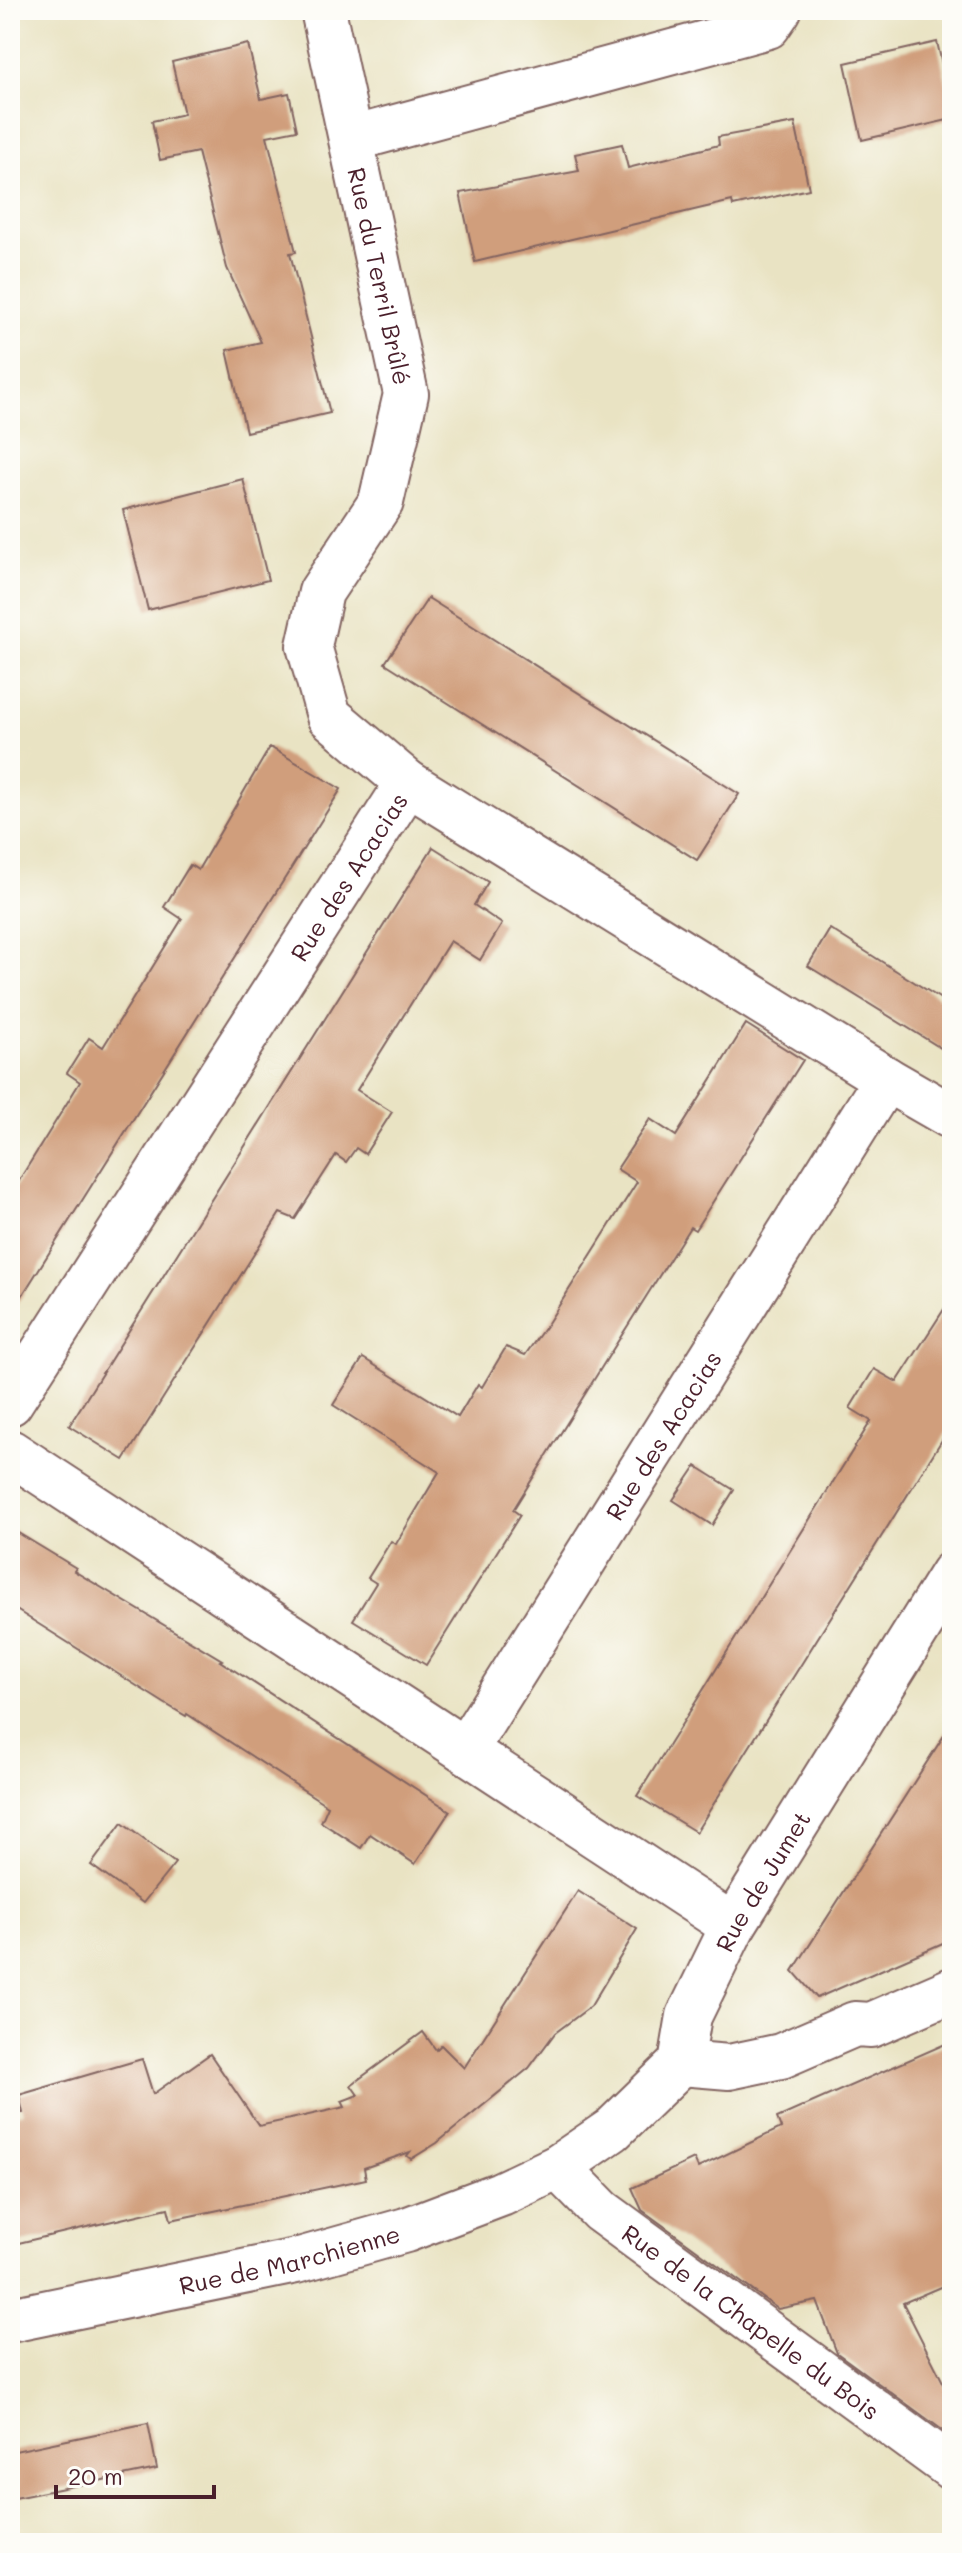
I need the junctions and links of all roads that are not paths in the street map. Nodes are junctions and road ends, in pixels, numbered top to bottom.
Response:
1 (323, 10) edge
2 (779, 10) edge
3 (352, 139) junction
4 (408, 783) junction
5 (886, 1079) junction
6 (952, 1117) edge
7 (10, 1403) edge
8 (10, 1452) edge
9 (952, 1574) edge
10 (465, 1750) junction
11 (733, 1926) junction
12 (952, 1990) edge
13 (681, 2063) junction
14 (558, 2167) junction
15 (10, 2320) edge
16 (952, 2468) edge

1 - 3 street, Rue du Terril Brûlé
2 - 3 street, Rue du Terril Brûlé
3 - 4 street, Rue du Terril Brûlé
4 - 5 street, Rue des Acacias
4 - 7 street, Rue des Acacias
5 - 6 street, Rue des Acacias
5 - 10 street, Rue des Acacias
8 - 10 street
9 - 11 street, Rue de Jumet
10 - 11 street
11 - 13 street, Rue de Jumet
12 - 13 street
13 - 14 street
14 - 15 street, Rue de Marchienne
14 - 16 street, Rue de la Chapelle du Bois

